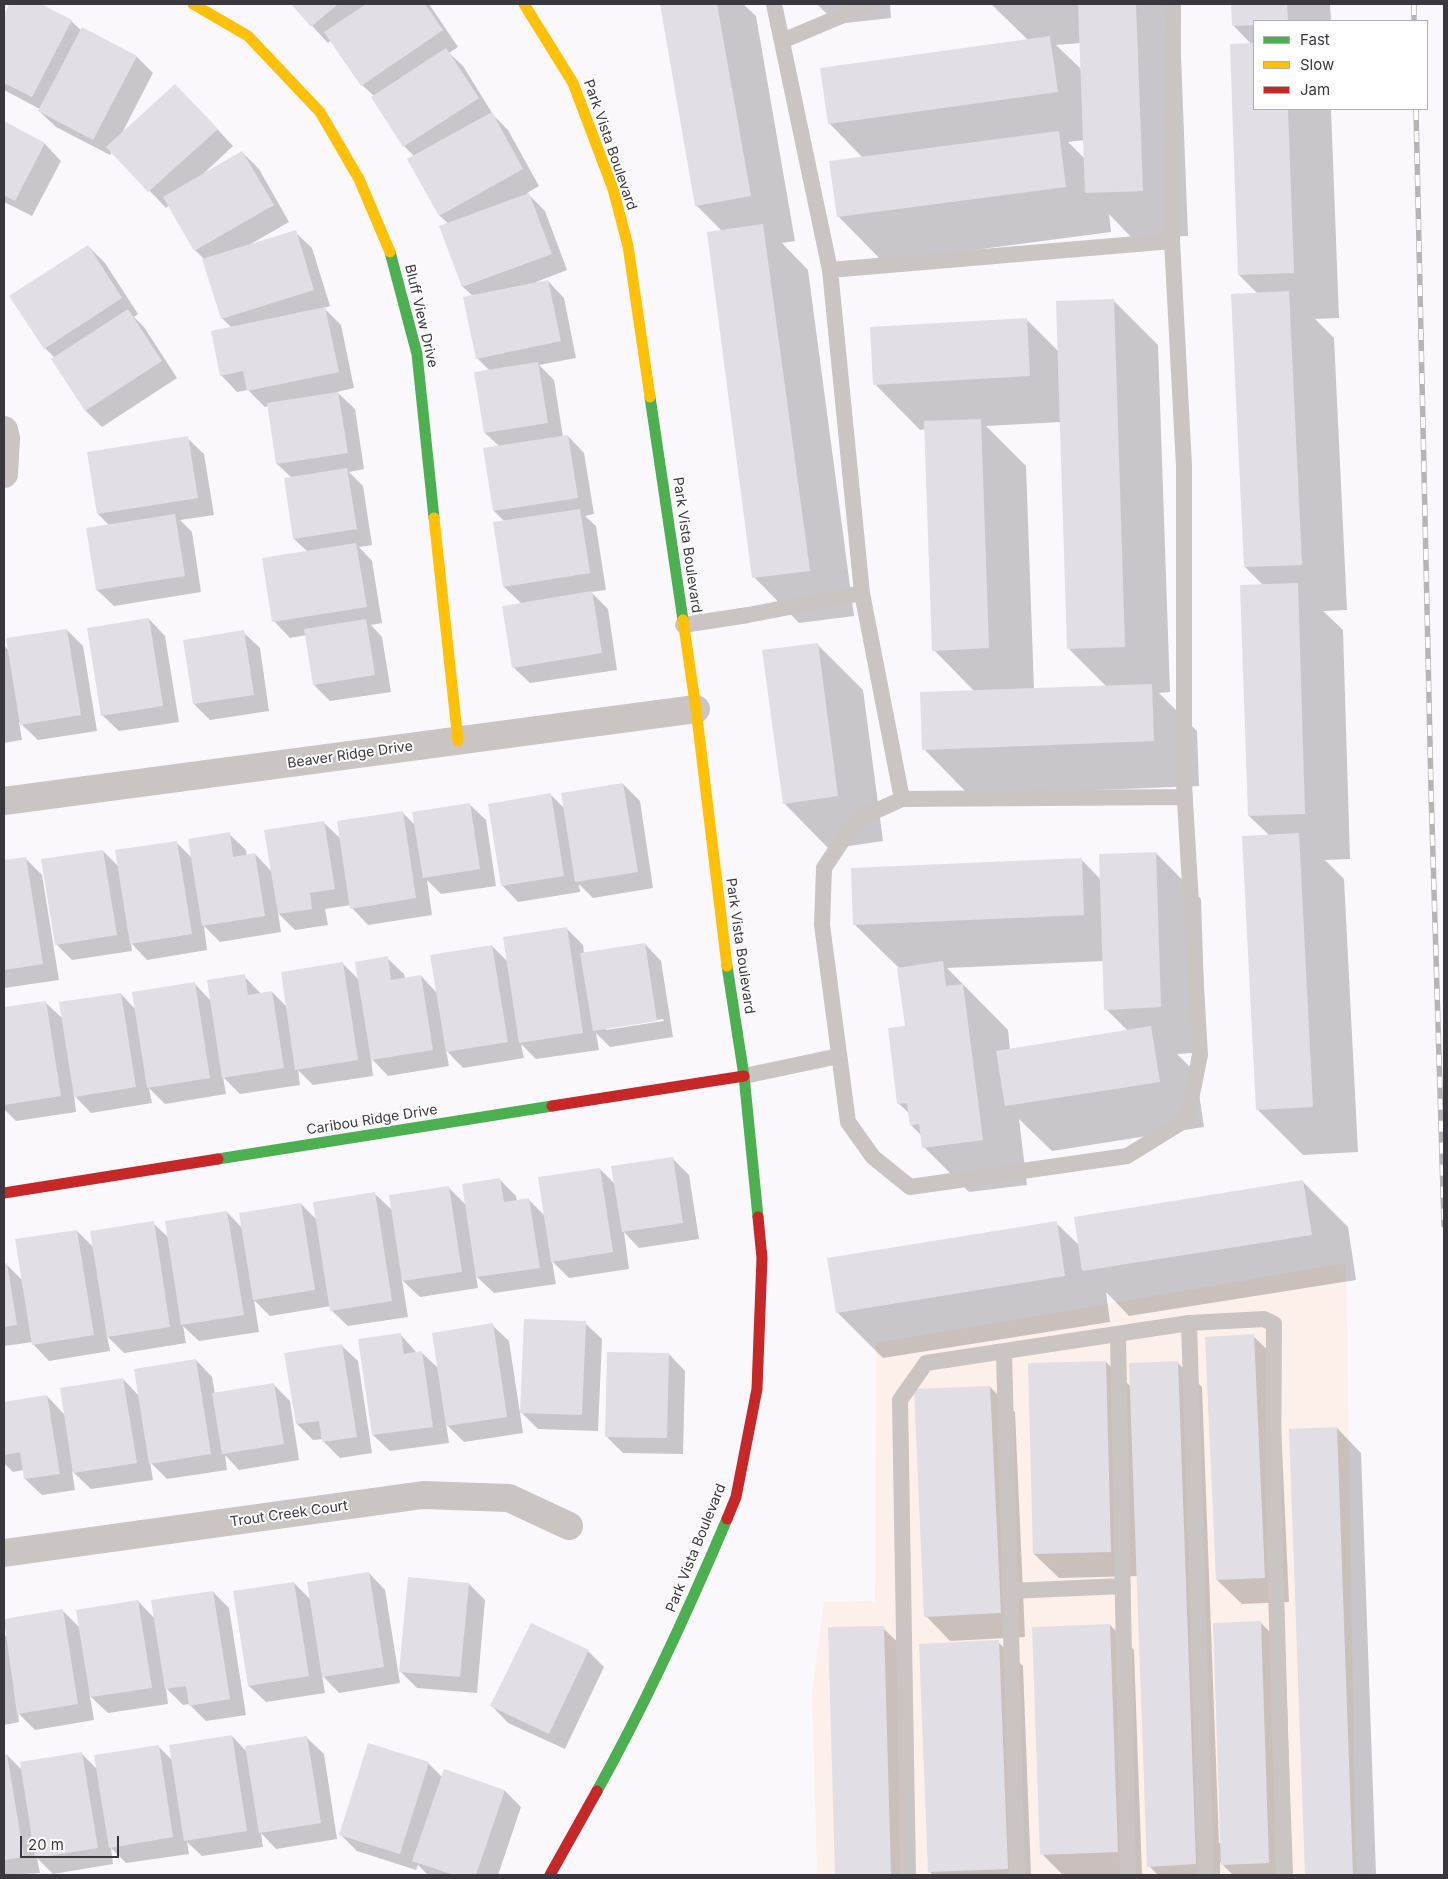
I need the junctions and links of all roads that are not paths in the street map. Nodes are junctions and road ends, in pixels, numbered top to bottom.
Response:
1 (193, 4) edge
2 (524, 4) edge
3 (774, 4) edge
4 (870, 4) edge
5 (1173, 4) edge
6 (782, 41) junction
7 (1172, 241) junction
8 (830, 270) junction
9 (4, 430) edge
10 (4, 474) edge
11 (862, 593) junction
12 (683, 626) junction
13 (696, 709) junction
14 (458, 741) junction
15 (1185, 797) junction
16 (902, 799) junction
17 (4, 801) edge
18 (839, 1056) junction
19 (744, 1076) junction
20 (4, 1193) edge
21 (1189, 1323) junction
22 (1118, 1334) junction
23 (1004, 1351) junction
24 (569, 1526) dead end
25 (4, 1553) edge
26 (1123, 1586) junction
27 (1010, 1592) junction
28 (550, 1875) edge
29 (908, 1875) edge
30 (1017, 1875) edge
31 (1128, 1875) edge
32 (1206, 1875) edge
33 (1284, 1875) edge

1 - 14 street, Bluff View Drive
2 - 12 street, Park Vista Boulevard
3 - 6 lane
4 - 6 lane
5 - 7 lane
6 - 8 lane
7 - 8 lane
7 - 15 lane
8 - 11 lane
9 - 10 street
11 - 12 lane
11 - 16 lane
12 - 13 street, Park Vista Boulevard
13 - 14 street, Beaver Ridge Drive
13 - 19 street, Park Vista Boulevard
14 - 17 street, Beaver Ridge Drive
15 - 16 lane
15 - 18 lane
16 - 18 lane
18 - 19 lane
19 - 20 street, Caribou Ridge Drive
19 - 28 street, Park Vista Boulevard
21 - 22 lane
21 - 32 lane
21 - 33 lane
22 - 23 lane
22 - 26 lane
23 - 27 lane
23 - 29 lane
24 - 25 street, Trout Creek Court
26 - 27 lane
26 - 31 lane
27 - 30 lane

